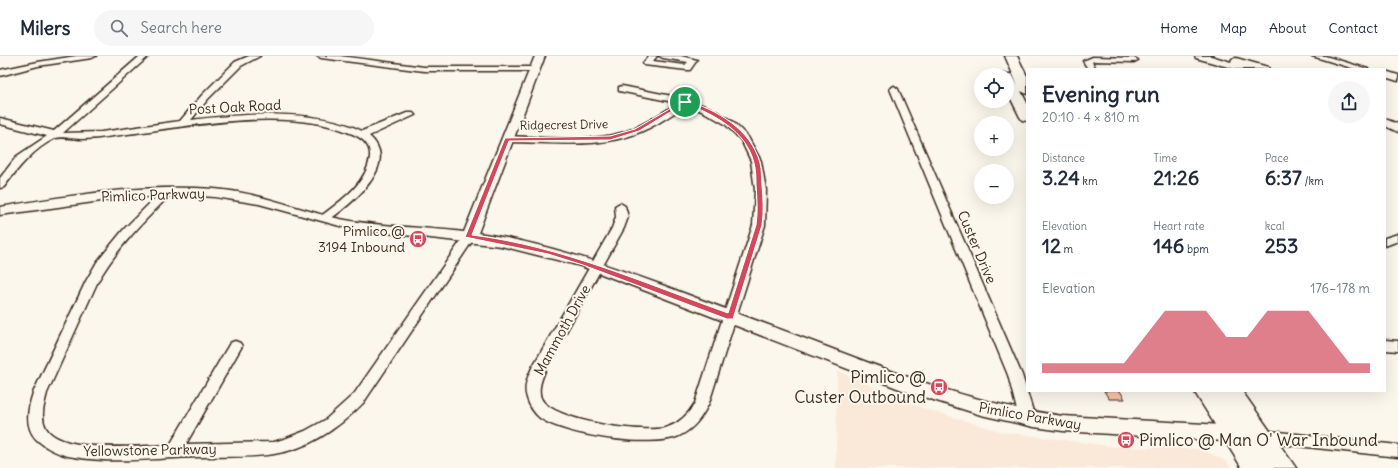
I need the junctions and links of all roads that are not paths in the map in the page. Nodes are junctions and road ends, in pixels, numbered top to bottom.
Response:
1 (92, 56) edge
2 (145, 56) edge
3 (256, 56) edge
4 (321, 56) edge
5 (540, 56) edge
6 (653, 56) edge
7 (663, 56) edge
8 (998, 56) edge
9 (1011, 56) edge
10 (1200, 56) edge
11 (1219, 56) edge
12 (1316, 56) edge
13 (1134, 60) dead end
14 (1003, 68) edge
15 (1092, 68) edge
16 (1242, 68) edge
17 (1261, 68) edge
18 (1360, 68) edge
19 (534, 69) junction
20 (0, 73) edge
21 (1386, 74) edge
22 (1398, 78) edge
23 (1026, 88) edge
24 (622, 89) dead end
25 (894, 89) dead end
26 (1014, 92) edge
27 (685, 102) junction
28 (410, 115) dead end
29 (1026, 115) edge
30 (1386, 115) edge
31 (1398, 120) edge
32 (0, 121) edge
33 (1386, 122) edge
34 (183, 123) junction
35 (1398, 128) edge
36 (55, 135) junction
37 (362, 135) junction
38 (507, 139) junction
39 (0, 185) edge
40 (168, 192) junction
41 (620, 206) dead end
42 (0, 211) edge
43 (325, 218) junction
44 (469, 237) junction
45 (1398, 237) edge
46 (1386, 242) edge
47 (597, 267) junction
48 (730, 317) junction
49 (1386, 345) edge
50 (235, 346) dead end
51 (1398, 346) edge
52 (1206, 392) edge
53 (1230, 392) edge
54 (1027, 418) junction
55 (1233, 433) junction
56 (1260, 436) junction
57 (176, 450) junction
58 (1398, 451) edge
59 (1256, 468) edge
60 (1283, 468) edge

1 - 20 street
2 - 36 street
3 - 34 street
4 - 19 street
5 - 19 street, Yellowstone Parkway
6 - 7 street
8 - 14 main road
9 - 23 main road
10 - 16 street
11 - 17 street
12 - 18 street
13 - 15 street
19 - 38 street, Yellowstone Parkway
21 - 22 street
24 - 27 street, Mammoth Drive
25 - 54 street, Custer Drive
26 - 29 main road
27 - 38 street, Ridgecrest Drive
27 - 48 street, Mammoth Drive
28 - 37 street
30 - 31 street
32 - 36 street, Post Oak Road
33 - 35 street
34 - 36 street, Post Oak Road
34 - 37 street, Post Oak Road
36 - 39 street
37 - 43 street, Post Oak Road
38 - 44 street, Yellowstone Parkway
40 - 42 street, Pimlico Parkway
40 - 43 street, Pimlico Parkway
40 - 57 street, Yellowstone Parkway
41 - 47 street, Mammoth Drive
43 - 44 street, Pimlico Parkway
44 - 47 street, Pimlico Parkway
44 - 57 street, Yellowstone Parkway
45 - 46 street
47 - 48 street, Pimlico Parkway
47 - 48 street, Mammoth Drive
48 - 54 street, Pimlico Parkway
49 - 51 street
50 - 57 street
52 - 55 main road
53 - 56 main road
54 - 55 street, Pimlico Parkway
55 - 56 street, Pimlico Parkway
55 - 59 main road
56 - 58 street, Pimlico Parkway
56 - 60 main road

